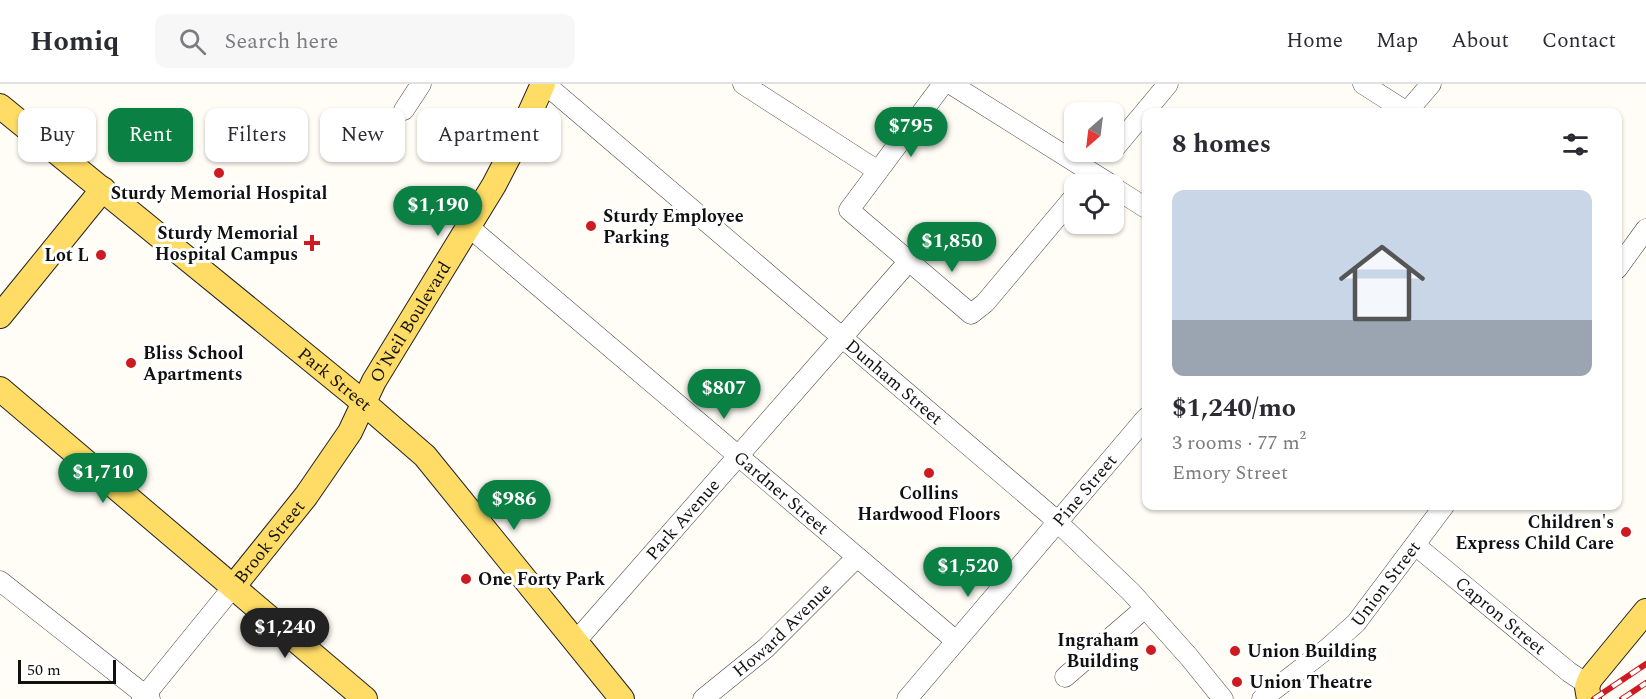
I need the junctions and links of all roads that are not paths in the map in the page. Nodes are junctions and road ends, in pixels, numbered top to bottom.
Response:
1 (421, 84) edge
2 (544, 84) edge
3 (743, 84) edge
4 (943, 84) edge
5 (951, 84) edge
6 (1168, 84) edge
7 (1363, 84) edge
8 (1431, 84) edge
9 (0, 106) edge
10 (405, 108) edge
11 (1148, 108) edge
12 (1401, 108) edge
13 (1410, 108) edge
14 (1142, 115) edge
15 (1124, 137) edge
16 (878, 171) junction
17 (1088, 174) edge
18 (103, 189) junction
19 (1124, 196) edge
20 (1142, 206) edge
21 (1064, 209) edge
22 (469, 227) junction
23 (1646, 229) edge
24 (1622, 256) edge
25 (909, 261) junction
26 (0, 316) edge
27 (842, 337) junction
28 (0, 390) edge
29 (364, 403) junction
30 (1142, 423) edge
31 (738, 456) junction
32 (1441, 510) edge
33 (1058, 522) junction
34 (1415, 545) junction
35 (857, 557) junction
36 (0, 581) edge
37 (233, 587) junction
38 (1145, 608) junction
39 (1646, 611) edge
40 (576, 641) junction
41 (956, 641) junction
42 (1065, 677) dead end
43 (1588, 692) edge
44 (146, 698) edge
45 (1266, 698) edge
46 (365, 699) edge
47 (622, 699) edge
48 (703, 699) edge
49 (907, 699) edge
50 (1223, 699) edge

1 - 10 street
2 - 22 main road, O'Neil Boulevard
2 - 27 street, Dunham Street
3 - 16 street
4 - 16 street
5 - 17 street
6 - 11 street
7 - 12 street
8 - 13 street
9 - 18 main road, Park Street
14 - 15 street
16 - 25 street
18 - 26 main road
18 - 29 main road, Park Street
19 - 20 street
21 - 25 street
22 - 29 main road, O'Neil Boulevard
22 - 31 street, Gardner Street
23 - 24 street
25 - 27 street, Park Avenue
27 - 31 street, Park Avenue
27 - 33 street, Dunham Street
28 - 37 main road
29 - 37 main road, Brook Street
29 - 40 main road, Park Street
30 - 33 street, Pine Street
31 - 35 street, Gardner Street
31 - 40 street, Park Avenue
32 - 34 street, Union Street
33 - 38 street, Dunham Street
33 - 41 street, Pine Street
34 - 43 street, Capron Street
34 - 45 street, Union Street
35 - 41 street, Gardner Street
35 - 48 street, Howard Avenue
36 - 44 street
37 - 44 street, Brook Street
37 - 46 main road
38 - 42 street
38 - 50 street, Dunham Street
39 - 43 main road
40 - 47 main road, Park Street
41 - 49 street, Pine Street

